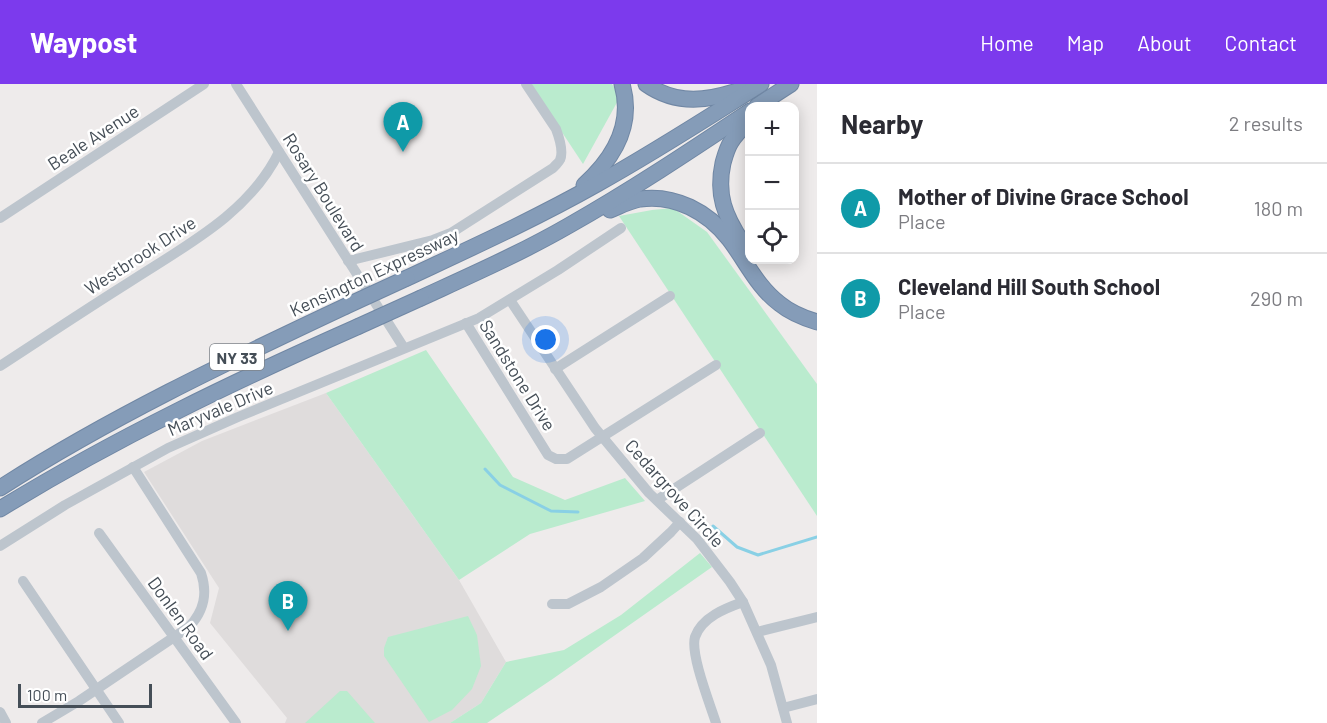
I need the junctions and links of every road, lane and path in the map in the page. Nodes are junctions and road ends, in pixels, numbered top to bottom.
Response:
1 (204, 84) edge
2 (236, 84) edge
3 (526, 84) edge
4 (622, 84) edge
5 (646, 84) edge
6 (755, 84) edge
7 (761, 84) edge
8 (785, 88) edge
9 (763, 102) edge
10 (769, 102) edge
11 (745, 114) edge
12 (745, 126) edge
13 (279, 152) junction
14 (569, 199) junction
15 (0, 218) edge
16 (568, 226) junction
17 (621, 228) dead end
18 (745, 247) edge
19 (348, 261) junction
20 (755, 264) edge
21 (670, 296) dead end
22 (510, 300) junction
23 (817, 312) edge
24 (817, 322) edge
25 (466, 323) junction
26 (404, 348) junction
27 (0, 366) edge
28 (716, 366) dead end
29 (555, 369) junction
30 (760, 433) dead end
31 (602, 436) junction
32 (133, 466) junction
33 (0, 488) edge
34 (657, 500) junction
35 (0, 509) edge
36 (680, 522) junction
37 (99, 533) dead end
38 (0, 546) edge
39 (23, 580) dead end
40 (743, 602) junction
41 (552, 604) dead end
42 (817, 617) edge
43 (757, 632) junction
44 (174, 637) junction
45 (96, 689) junction
46 (817, 699) edge
47 (783, 708) junction
48 (0, 712) edge
49 (6, 723) edge
50 (42, 723) edge
51 (119, 723) edge
52 (236, 723) edge
53 (716, 723) edge
54 (787, 723) edge

1 - 15 street, Beale Avenue
2 - 13 street, Rosary Boulevard
3 - 19 street
4 - 14 highway
5 - 6 highway
7 - 14 highway, Kensington Expressway / NY 33
8 - 9 highway
8 - 10 highway
11 - 16 highway, NY 33
12 - 18 highway
13 - 19 street, Rosary Boulevard
13 - 27 street, Westbrook Drive
14 - 33 highway, Kensington Expressway / NY 33, bridge
16 - 24 highway
16 - 35 highway, NY 33, bridge
17 - 22 street, Sandstone Drive
19 - 26 street, Rosary Boulevard
20 - 23 highway
21 - 29 street
22 - 25 street, Sandstone Drive
22 - 29 street, Cedargrove Circle
25 - 26 street, Maryvale Drive
25 - 31 street, Sandstone Drive
26 - 32 street, Maryvale Drive
28 - 31 street, Sandstone Drive
29 - 31 street, Cedargrove Circle
30 - 34 street
31 - 34 street, Cedargrove Circle
32 - 38 street, Maryvale Drive
32 - 44 street
34 - 36 street, Cedargrove Circle
36 - 40 street, Cedargrove Circle
36 - 41 street
37 - 44 street, Donlen Road
39 - 45 street
40 - 43 street, Cedargrove Circle
40 - 53 street
42 - 43 street
43 - 47 street, Cedargrove Circle
44 - 45 street
44 - 52 street, Donlen Road
45 - 50 street
45 - 51 street
46 - 47 street
47 - 54 street, Cedargrove Circle
48 - 49 street

